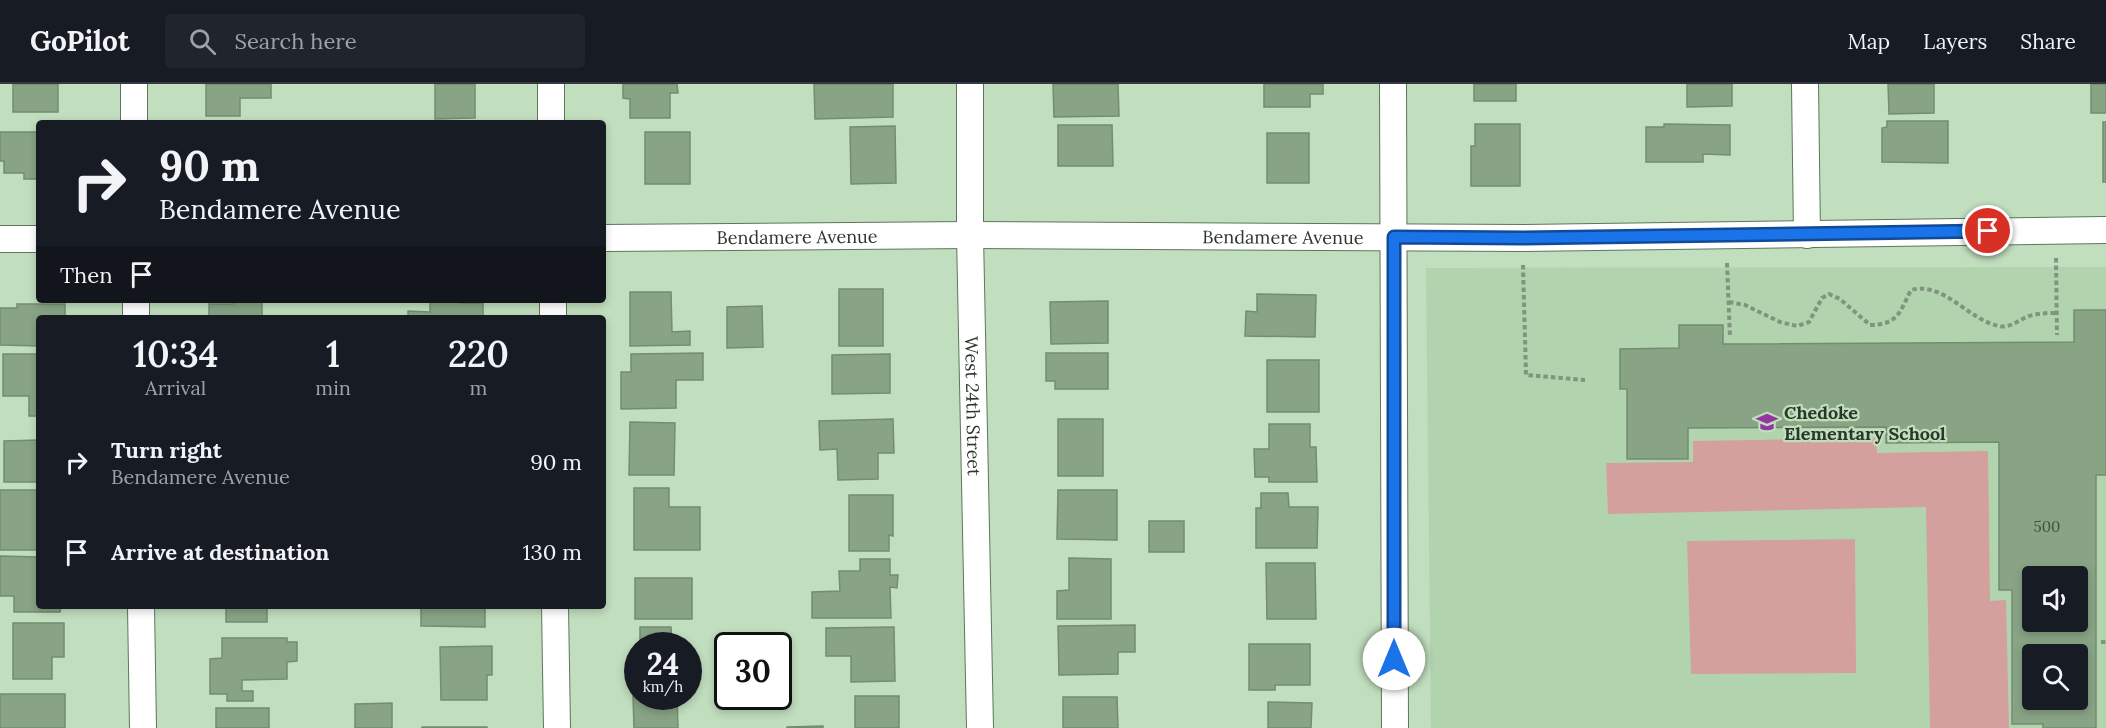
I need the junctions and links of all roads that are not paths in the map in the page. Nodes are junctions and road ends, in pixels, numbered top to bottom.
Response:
1 (134, 84) edge
2 (550, 84) edge
3 (970, 84) edge
4 (1393, 84) edge
5 (1805, 84) edge
6 (134, 120) edge
7 (551, 120) edge
8 (2106, 230) edge
9 (970, 235) junction
10 (1807, 235) junction
11 (1394, 237) junction
12 (36, 238) edge
13 (606, 238) edge
14 (0, 239) edge
15 (141, 609) edge
16 (555, 609) edge
17 (143, 728) edge
18 (556, 728) edge
19 (980, 728) edge
20 (1395, 728) edge

1 - 6 street
2 - 7 street
3 - 9 street, West 24th Street
4 - 11 street
5 - 10 street
8 - 10 street, Bendamere Avenue
9 - 11 street, Bendamere Avenue
9 - 13 street, Bendamere Avenue
9 - 19 street, West 24th Street
10 - 11 street, Bendamere Avenue
11 - 20 street
12 - 14 street
15 - 17 street
16 - 18 street

